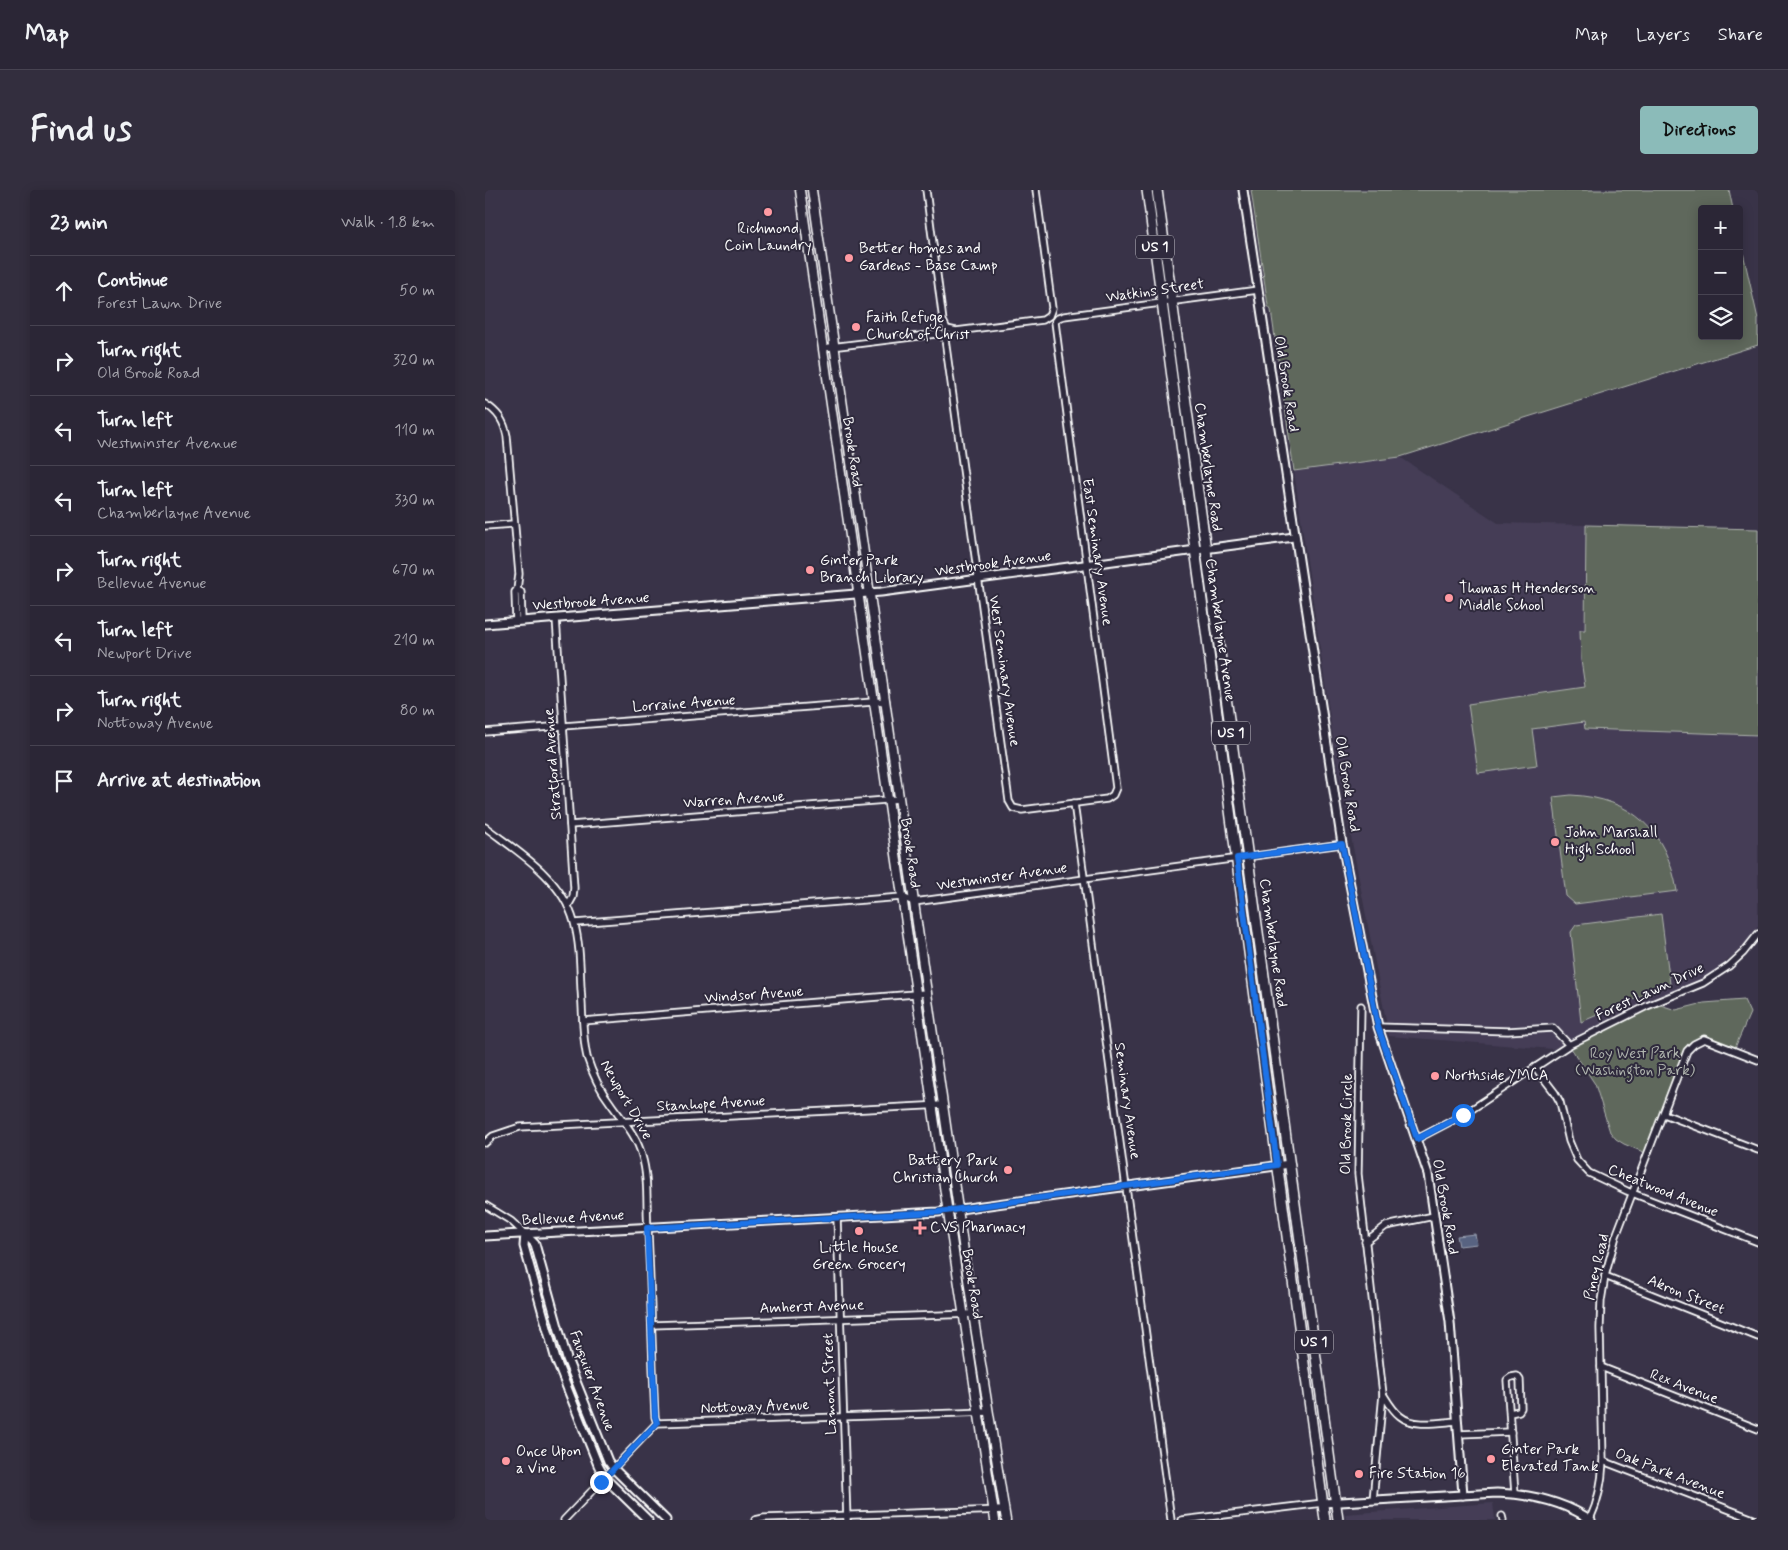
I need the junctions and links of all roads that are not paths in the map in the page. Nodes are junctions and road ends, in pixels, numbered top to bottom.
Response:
1 (800, 190) edge
2 (812, 190) edge
3 (926, 190) edge
4 (1036, 190) edge
5 (1147, 190) edge
6 (1157, 190) edge
7 (1243, 190) edge
8 (1258, 290) junction
9 (1172, 302) junction
10 (1162, 303) junction
11 (1056, 320) joint
12 (835, 347) junction
13 (823, 348) junction
14 (485, 404) edge
15 (514, 524) junction
16 (485, 526) edge
17 (1295, 537) junction
18 (1205, 548) junction
19 (1196, 550) junction
20 (1087, 565) junction
21 (979, 580) junction
22 (870, 593) junction
23 (859, 595) junction
24 (556, 618) junction
25 (519, 621) junction
26 (485, 624) edge
27 (886, 700) junction
28 (874, 702) junction
29 (563, 726) junction
30 (485, 732) edge
31 (888, 800) junction
32 (899, 800) junction
33 (1074, 804) junction
34 (570, 825) junction
35 (485, 827) edge
36 (1342, 844) junction
37 (1248, 857) junction
38 (1237, 858) junction
39 (1084, 879) junction
40 (903, 897) junction
41 (914, 902) junction
42 (568, 906) junction
43 (575, 923) junction
44 (1758, 934) edge
45 (927, 993) junction
46 (916, 994) junction
47 (1361, 1006) dead end
48 (583, 1021) junction
49 (1378, 1027) junction
50 (1569, 1045) junction
51 (1758, 1060) edge
52 (1535, 1067) junction
53 (932, 1105) junction
54 (943, 1105) junction
55 (1664, 1114) junction
56 (625, 1121) junction
57 (1417, 1139) junction
58 (485, 1142) edge
59 (1758, 1150) edge
60 (1290, 1164) junction
61 (1277, 1165) junction
62 (1125, 1186) junction
63 (1633, 1194) junction
64 (485, 1205) edge
65 (958, 1209) junction
66 (947, 1211) junction
67 (1434, 1216) junction
68 (837, 1217) junction
69 (647, 1228) junction
70 (525, 1234) junction
71 (485, 1236) edge
72 (1365, 1242) junction
73 (1758, 1242) edge
74 (1605, 1276) junction
75 (963, 1314) junction
76 (973, 1314) junction
77 (840, 1319) junction
78 (652, 1325) junction
79 (1758, 1337) edge
80 (1601, 1367) junction
81 (1383, 1394) junction
82 (979, 1412) junction
83 (989, 1412) junction
84 (1510, 1414) junction
85 (844, 1417) junction
86 (1458, 1421) junction
87 (657, 1423) junction
88 (1758, 1429) edge
89 (1511, 1432) junction
90 (1459, 1434) junction
91 (1603, 1461) junction
92 (614, 1469) junction
93 (605, 1478) junction
94 (1515, 1494) junction
95 (1463, 1495) junction
96 (1373, 1500) junction
97 (1336, 1502) junction
98 (1323, 1503) junction
99 (994, 1510) junction
100 (1004, 1510) junction
101 (847, 1517) edge
102 (1590, 1519) edge
103 (564, 1520) edge
104 (648, 1520) edge
105 (666, 1520) edge
106 (755, 1520) edge
107 (995, 1520) edge
108 (1006, 1520) edge
109 (1171, 1520) edge
110 (1182, 1520) edge
111 (1325, 1520) edge
112 (1338, 1520) edge
113 (1756, 1520) edge

1 - 13 main road, Brook Road
2 - 12 main road, Brook Road
3 - 4 street
5 - 10 main road, Chamberlayne Avenue / US 1
6 - 9 main road, Chamberlayne Road / US 1
7 - 8 street, Old Brook Road
8 - 9 street, Watkins Street
8 - 17 street, Old Brook Road
9 - 10 street, Watkins Street
9 - 18 main road, Chamberlayne Road / US 1
10 - 11 street, Watkins Street
10 - 19 main road, Chamberlayne Avenue / US 1
11 - 20 street, East Seminary Avenue
12 - 13 street
12 - 21 street, West Seminary Avenue
12 - 22 main road, Brook Road
13 - 23 main road, Brook Road
14 - 15 street
15 - 16 street
15 - 25 street
17 - 18 street, Westbrook Avenue
17 - 36 street, Old Brook Road
18 - 19 street, Westbrook Avenue
18 - 37 main road, Chamberlayne Road / US 1
19 - 20 street, Westbrook Avenue
19 - 38 main road, Chamberlayne Avenue / US 1
20 - 21 street, Westbrook Avenue
20 - 33 street, East Seminary Avenue
21 - 22 street, Westbrook Avenue
21 - 33 street, West Seminary Avenue
22 - 23 street, Westbrook Avenue
22 - 27 main road, Brook Road
23 - 24 street, Westbrook Avenue
23 - 28 main road, Brook Road
24 - 25 street, Westbrook Avenue
24 - 29 street, Stratford Avenue
25 - 26 street, Westbrook Avenue
27 - 28 street, Lorraine Avenue
27 - 32 main road, Brook Road
28 - 29 street, Lorraine Avenue
28 - 31 main road, Brook Road
29 - 30 street, Lorraine Avenue
29 - 34 street, Stratford Avenue
31 - 32 street, Warren Avenue
31 - 34 street, Warren Avenue
31 - 40 main road, Brook Road
32 - 41 main road, Brook Road
33 - 39 street, Seminary Avenue
34 - 42 street, Stratford Avenue
35 - 42 street, Newport Drive
36 - 37 street, Westminster Avenue
36 - 49 street, Old Brook Road
37 - 38 street, Westminster Avenue
37 - 60 main road, Chamberlayne Road / US 1
38 - 39 street, Westminster Avenue
38 - 61 main road, Chamberlayne Avenue / US 1
39 - 41 street, Westminster Avenue
39 - 62 street, Seminary Avenue
40 - 41 street
40 - 43 street
40 - 46 main road, Brook Road
41 - 45 main road, Brook Road
42 - 43 street, Newport Drive
43 - 48 street, Newport Drive
44 - 50 street, Forest Lawn Drive
45 - 46 street, Windsor Avenue
45 - 54 main road, Brook Road
46 - 48 street, Windsor Avenue
46 - 53 main road, Brook Road
47 - 72 street, Old Brook Circle
48 - 56 street, Newport Drive
49 - 50 street
49 - 57 street, Old Brook Road
50 - 52 street, Forest Lawn Drive
51 - 55 street, Piney Road
52 - 57 street, Forest Lawn Drive
52 - 63 street, Cheatwood Avenue
53 - 54 street, Stanhope Avenue
53 - 56 street, Stanhope Avenue
53 - 66 main road, Brook Road
54 - 65 main road, Brook Road
55 - 59 street
55 - 63 street, Piney Road
56 - 58 street, Stanhope Avenue
56 - 69 street, Newport Drive
57 - 67 street, Old Brook Road
60 - 61 street, Bellevue Avenue
60 - 97 main road, US 1
61 - 62 street, Bellevue Avenue
61 - 98 main road, Chamberlayne Avenue / US 1
62 - 65 street, Bellevue Avenue
62 - 109 street, Seminary Avenue
63 - 73 street, Cheatwood Avenue
63 - 74 street, Piney Road
64 - 70 street, Fauquier Avenue
65 - 66 street, Bellevue Avenue
65 - 76 main road, Brook Road
66 - 68 street, Bellevue Avenue
66 - 75 main road, Brook Road
67 - 72 street
67 - 86 street, Old Brook Road
68 - 69 street, Bellevue Avenue
68 - 77 street, Lamont Street
69 - 70 street, Bellevue Avenue
69 - 78 street, Newport Drive
70 - 71 street, Bellevue Avenue
70 - 92 street, Fauquier Avenue
70 - 93 street, Fauquier Avenue
72 - 81 street, Old Brook Circle
74 - 79 street, Akron Street
74 - 80 street, Piney Road
75 - 76 street, Amherst Avenue
75 - 77 street, Amherst Avenue
75 - 82 main road, Brook Road
76 - 83 main road, Brook Road
77 - 78 street, Amherst Avenue
77 - 85 street, Lamont Street
78 - 87 street, Newport Drive
80 - 88 street, Rex Avenue
80 - 91 street, Piney Road
81 - 86 street, Old Brook Circle
81 - 96 street, Old Brook Circle
82 - 83 street, Nottoway Avenue
82 - 85 street, Nottoway Avenue
82 - 99 main road, Brook Road
83 - 100 main road, Brook Road
84 - 84 street
84 - 89 street
85 - 87 street, Nottoway Avenue
85 - 101 street, Lamont Street
86 - 90 street, Old Brook Road
87 - 92 street
89 - 90 street
89 - 94 street
90 - 95 street, Old Brook Road
91 - 102 street, Piney Road
91 - 113 street, Oak Park Avenue
92 - 93 street
92 - 105 street, Fauquier Avenue
93 - 103 street
93 - 104 street, Fauquier Avenue
94 - 95 street
94 - 102 street
95 - 96 street
96 - 97 street
97 - 98 street
97 - 112 main road, US 1
98 - 110 street
98 - 111 main road, Chamberlayne Avenue / US 1
99 - 100 street
99 - 101 street
99 - 107 main road, Brook Road
100 - 108 main road, Brook Road
101 - 106 street

